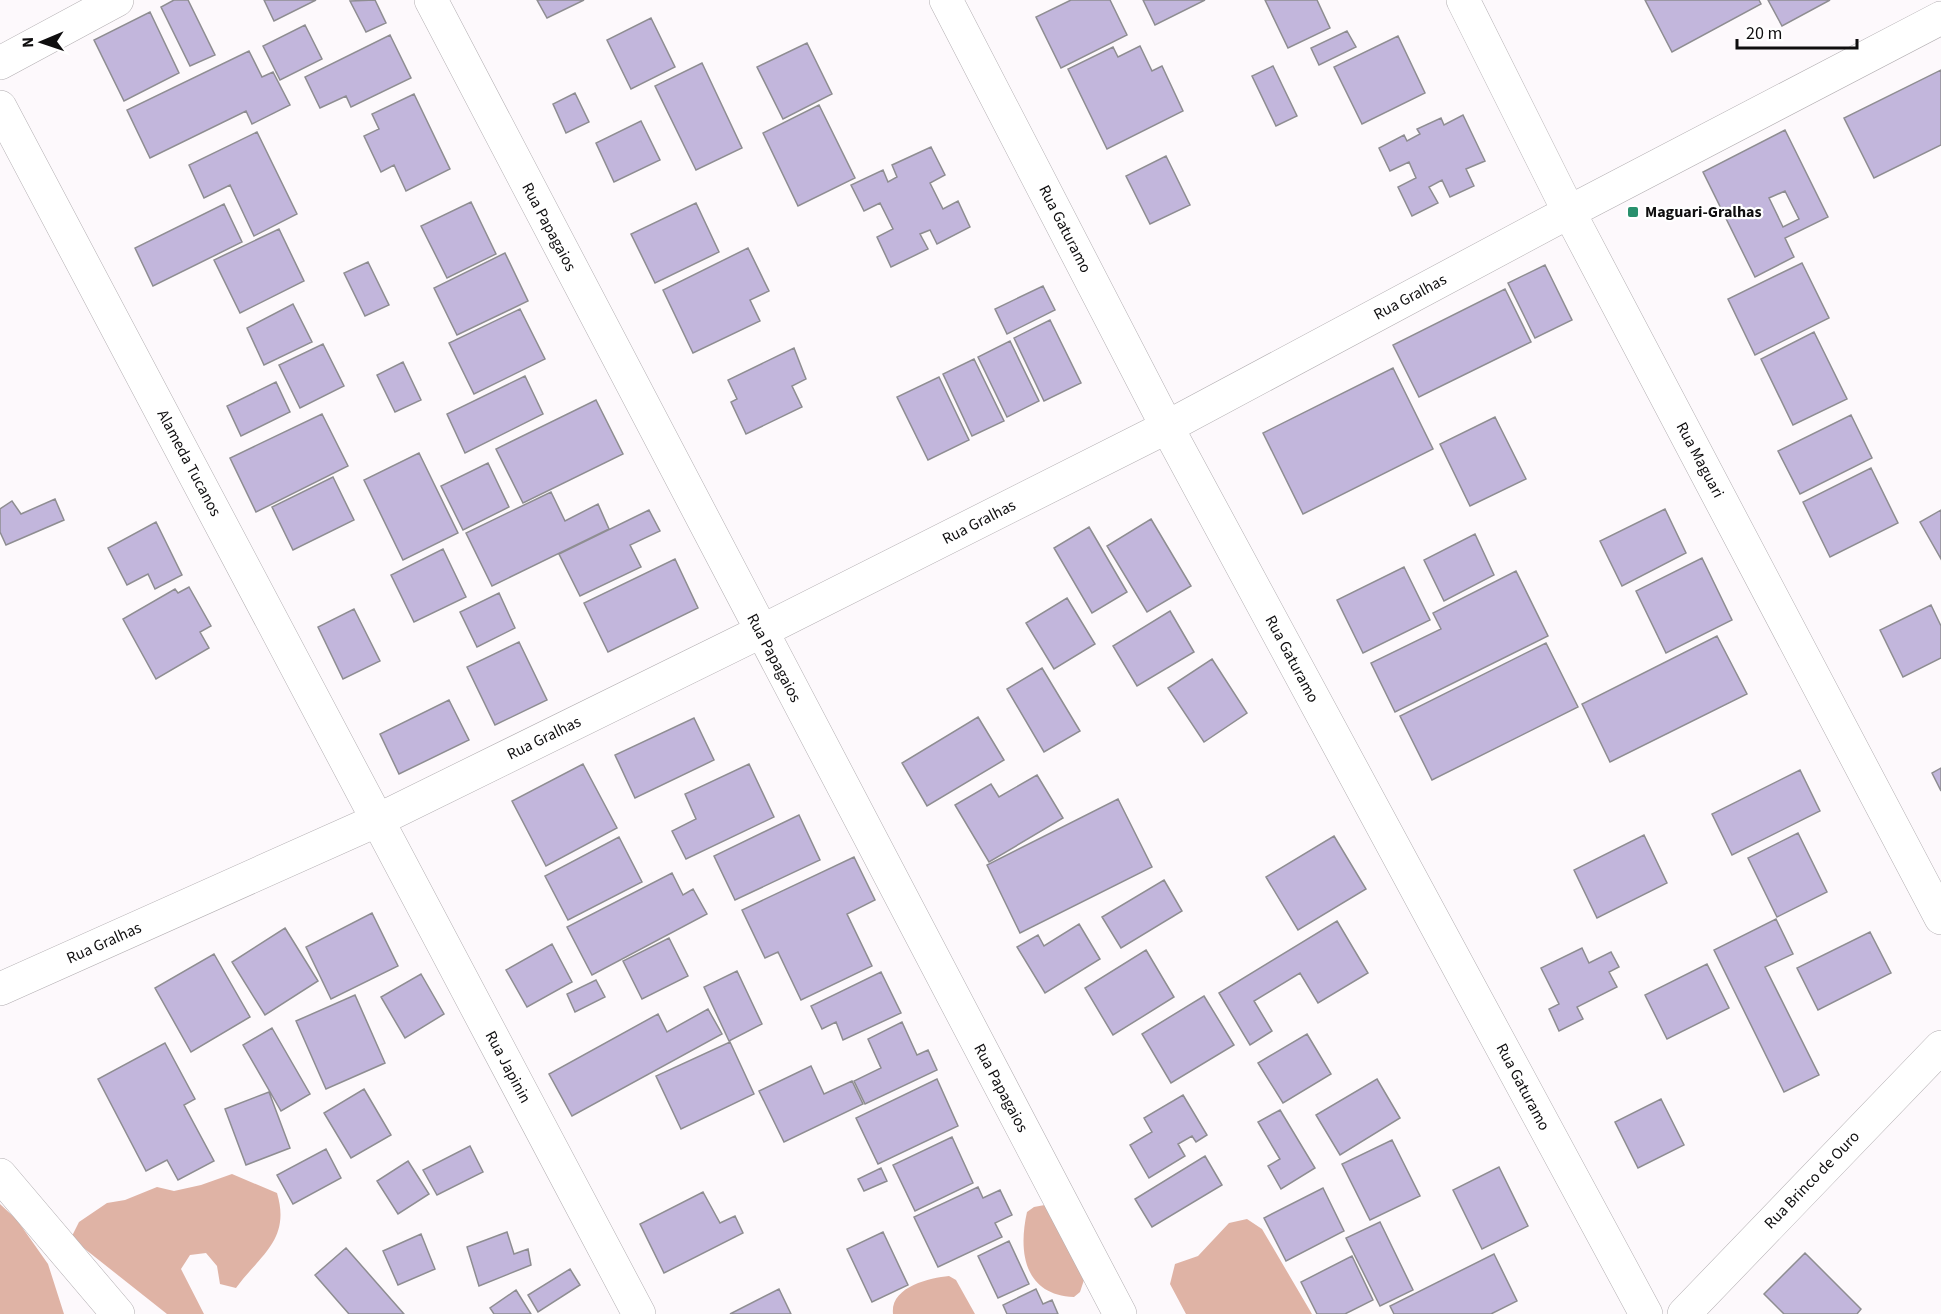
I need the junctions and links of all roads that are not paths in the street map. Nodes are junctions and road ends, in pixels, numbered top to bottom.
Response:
1 (117, 0) edge
2 (431, 0) edge
3 (946, 0) edge
4 (1463, 0) edge
5 (1941, 18) edge
6 (0, 63) edge
7 (0, 107) edge
8 (1569, 212) junction
9 (1167, 427) junction
10 (760, 632) junction
11 (378, 820) junction
12 (1941, 918) edge
13 (0, 989) edge
14 (1941, 1047) edge
15 (0, 1175) edge
16 (118, 1314) edge
17 (639, 1314) edge
18 (1120, 1314) edge
19 (1646, 1314) edge
20 (1684, 1314) edge

1 - 6 street
2 - 10 street, Rua Papagaios
3 - 9 street, Rua Gaturamo
4 - 8 street, Rua Maguari
5 - 8 street, Rua Gralhas
7 - 11 street, Alameda Tucanos
8 - 9 street, Rua Gralhas
8 - 12 street, Rua Maguari
9 - 10 street, Rua Gralhas
9 - 19 street, Rua Gaturamo
10 - 11 street, Rua Gralhas
10 - 18 street, Rua Papagaios
11 - 13 street, Rua Gralhas
11 - 17 street, Rua Japinin
14 - 20 street, Rua Brinco de Ouro
15 - 16 street

